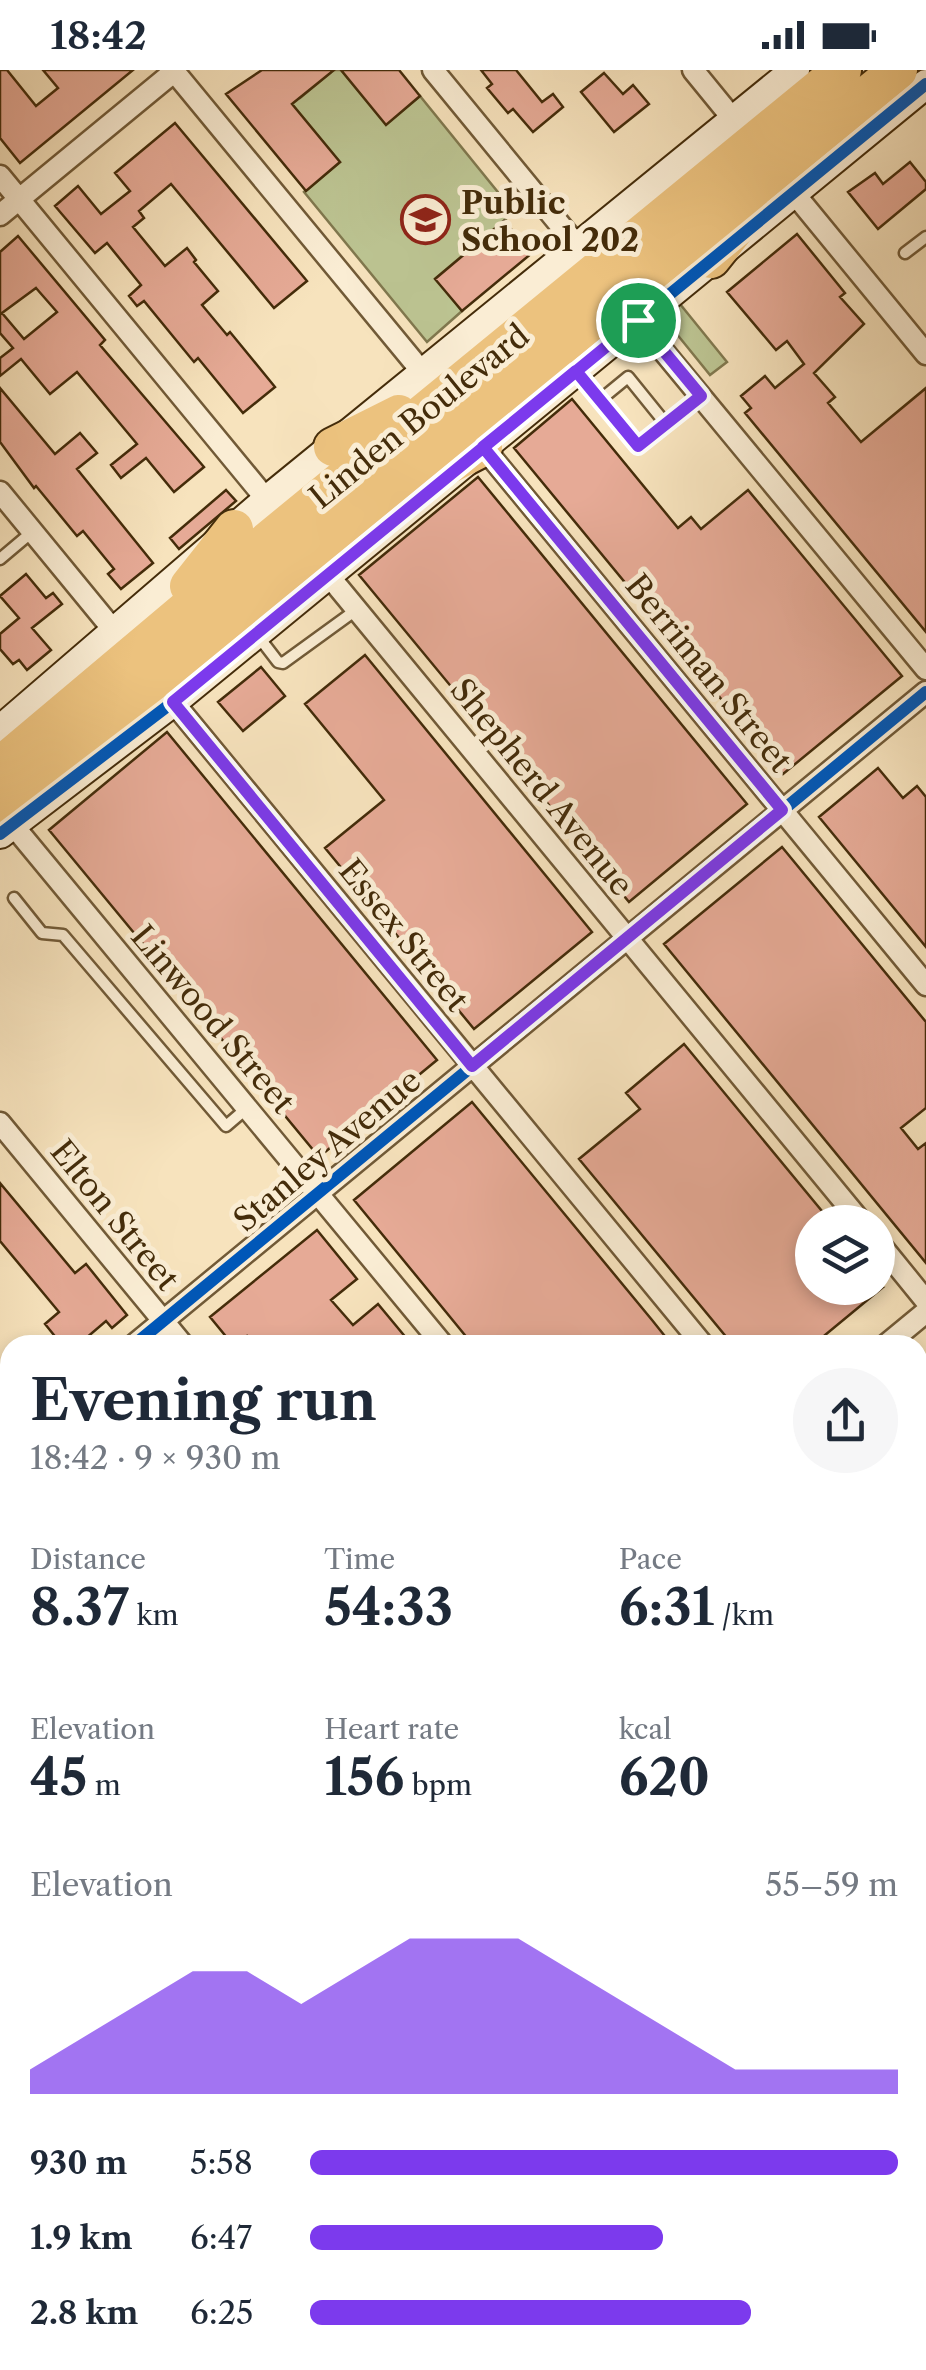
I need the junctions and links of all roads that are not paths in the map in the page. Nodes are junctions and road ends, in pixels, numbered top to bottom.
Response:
1 (433, 70) edge
2 (692, 70) edge
3 (795, 70) edge
4 (842, 70) edge
5 (898, 70) edge
6 (174, 71) edge
7 (926, 84) edge
8 (733, 120) junction
9 (794, 154) junction
10 (0, 176) edge
11 (793, 192) junction
12 (19, 199) junction
13 (0, 215) edge
14 (926, 237) edge
15 (905, 254) dead end
16 (712, 260) junction
17 (608, 283) junction
18 (926, 354) edge
19 (576, 371) junction
20 (439, 380) junction
21 (701, 396) junction
22 (600, 400) junction
23 (666, 424) junction
24 (333, 446) joint
25 (483, 447) junction
26 (0, 492) edge
27 (266, 500) junction
28 (364, 508) junction
29 (234, 529) joint
30 (32, 532) junction
31 (0, 559) edge
32 (329, 576) junction
33 (276, 581) junction
34 (356, 609) junction
35 (256, 634) junction
36 (130, 638) junction
37 (926, 669) edge
38 (185, 692) junction
39 (926, 692) edge
40 (0, 730) edge
41 (0, 766) edge
42 (782, 810) junction
43 (4, 820) edge
44 (14, 898) dead end
45 (628, 938) junction
46 (926, 985) edge
47 (472, 1066) junction
48 (248, 1108) junction
49 (0, 1123) edge
50 (318, 1193) junction
51 (848, 1205) edge
52 (895, 1263) edge
53 (926, 1301) edge
54 (926, 1312) edge
55 (163, 1321) junction
56 (146, 1335) edge
57 (175, 1335) edge
58 (435, 1335) edge
59 (694, 1335) edge
60 (898, 1335) edge

1 - 17 street
2 - 8 street
3 - 8 street, Linden Boulevard
4 - 17 highway, Linden Boulevard
5 - 9 highway, Linden Boulevard
6 - 12 street
6 - 20 street
7 - 11 street, Linden Boulevard
8 - 17 street, Linden Boulevard
9 - 16 highway
9 - 17 highway, Linden Boulevard
10 - 12 street
11 - 16 street, Linden Boulevard
11 - 18 street
12 - 13 street
12 - 27 street
14 - 15 lane
16 - 17 street, Linden Boulevard
17 - 19 street, Linden Boulevard
17 - 20 highway, Linden Boulevard
17 - 21 street
17 - 28 highway, Linden Boulevard
19 - 22 lane
19 - 25 street, Linden Boulevard
20 - 24 highway
20 - 36 highway, Linden Boulevard
21 - 23 lane
21 - 37 street
22 - 23 lane
22 - 23 lane
24 - 27 street, Linden Boulevard
25 - 28 highway
25 - 32 street, Linden Boulevard
25 - 42 street, Berriman Street
26 - 30 street
27 - 29 street, Linden Boulevard
28 - 33 highway, Linden Boulevard
29 - 36 highway
30 - 31 lane
30 - 36 street
32 - 34 street, Shepherd Avenue
32 - 35 street, Linden Boulevard
33 - 38 highway
33 - 43 highway, Linden Boulevard
34 - 35 lane
34 - 45 street, Shepherd Avenue
35 - 38 street, Linden Boulevard
36 - 40 street, Linden Boulevard
36 - 41 highway, Linden Boulevard
38 - 43 street, Linden Boulevard
38 - 47 street, Essex Street
39 - 42 street, Stanley Avenue
42 - 45 street, Stanley Avenue
42 - 46 street, Berriman Street
43 - 48 street, Linwood Street
44 - 48 lane
45 - 47 street, Stanley Avenue
45 - 51 street, Shepherd Avenue
47 - 50 street, Stanley Avenue
47 - 59 street, Essex Street
48 - 50 street, Linwood Street
49 - 55 street, Elton Street
50 - 55 street, Stanley Avenue
50 - 58 street, Linwood Street
52 - 53 street
54 - 60 street
55 - 56 street, Stanley Avenue
55 - 57 street, Elton Street

